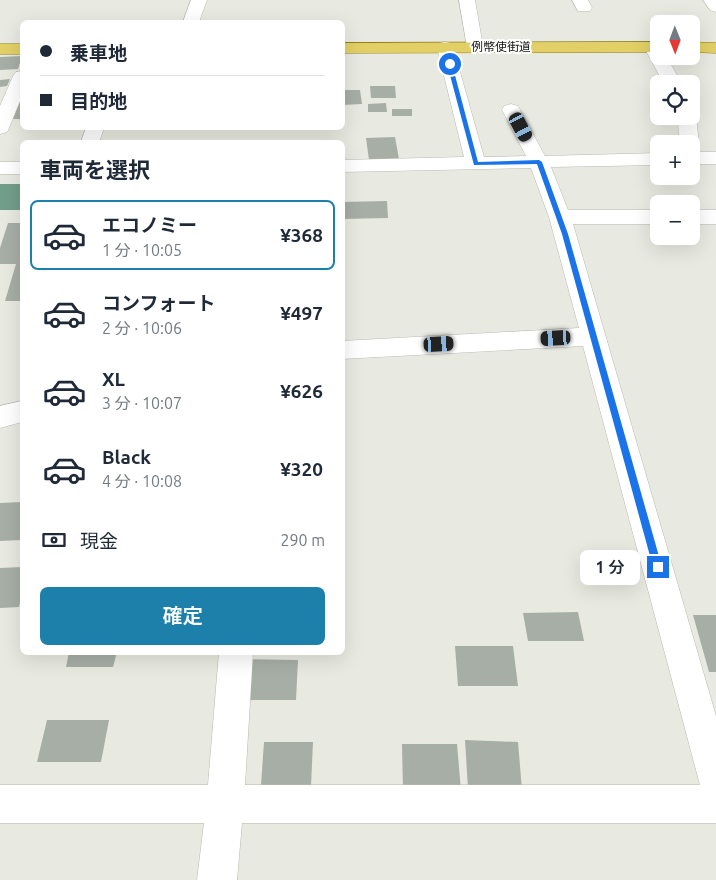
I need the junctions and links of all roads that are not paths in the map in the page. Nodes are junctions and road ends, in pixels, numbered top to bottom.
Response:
1 (199, 0) edge
2 (467, 0) edge
3 (711, 0) edge
4 (716, 7) edge
5 (192, 20) edge
6 (445, 47) junction
7 (475, 47) junction
8 (650, 47) edge
9 (345, 48) edge
10 (700, 48) edge
11 (716, 48) edge
12 (0, 49) edge
13 (20, 49) edge
14 (20, 81) edge
15 (512, 110) dead end
16 (0, 128) edge
17 (700, 158) edge
18 (716, 158) edge
19 (650, 159) edge
20 (539, 162) junction
21 (476, 164) junction
22 (345, 166) edge
23 (0, 168) edge
24 (20, 168) edge
25 (560, 217) junction
26 (650, 217) edge
27 (700, 217) edge
28 (716, 217) edge
29 (594, 336) junction
30 (345, 350) edge
31 (20, 412) edge
32 (0, 417) edge
33 (236, 655) edge
34 (716, 779) edge
35 (0, 804) edge
36 (716, 804) edge
37 (225, 805) junction
38 (217, 880) edge

1 - 5 street
2 - 7 street
3 - 4 street
6 - 7 main road, 例幣使街道
6 - 9 main road, 例幣使街道
6 - 21 street
7 - 8 main road, 例幣使街道
10 - 11 main road
12 - 13 main road
14 - 16 street
15 - 20 street
17 - 18 street
19 - 20 street
20 - 21 street
20 - 25 street
21 - 22 street
23 - 24 street
25 - 26 street
25 - 29 street
27 - 28 street
29 - 30 street
29 - 34 street
31 - 32 street
33 - 37 street
35 - 37 street
36 - 37 street
37 - 38 street

